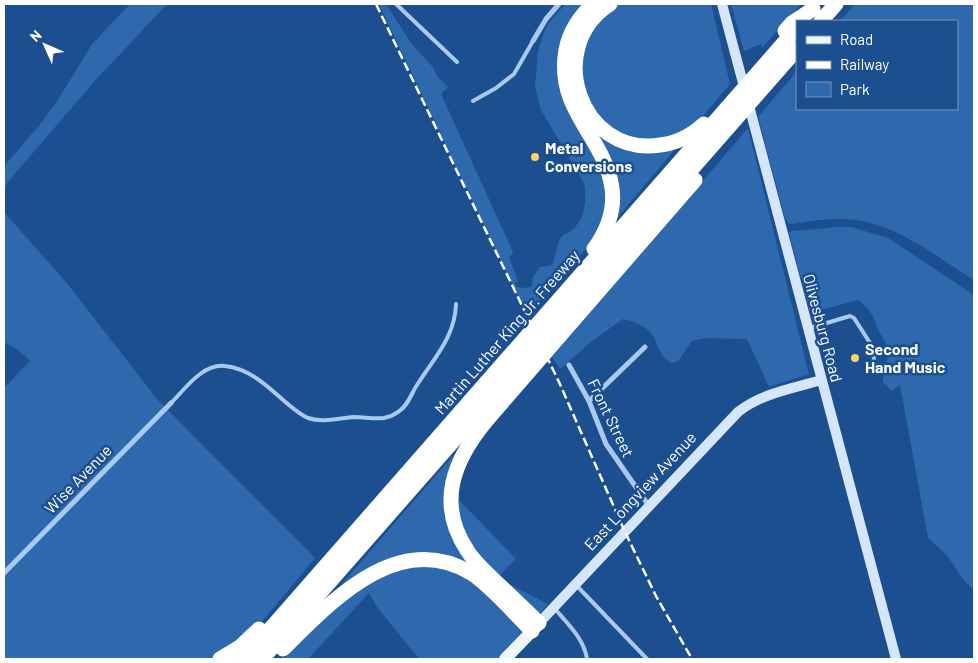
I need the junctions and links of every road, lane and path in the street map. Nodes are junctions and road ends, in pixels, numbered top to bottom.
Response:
1 (396, 4) edge
2 (559, 4) edge
3 (593, 4) edge
4 (610, 4) edge
5 (722, 4) edge
6 (836, 4) edge
7 (819, 15) edge
8 (802, 20) edge
9 (806, 20) edge
10 (796, 22) edge
11 (796, 29) edge
12 (533, 41) joint
13 (796, 50) edge
14 (772, 51) junction
15 (796, 58) edge
16 (457, 62) dead end
17 (778, 75) junction
18 (473, 101) dead end
19 (711, 121) junction
20 (456, 304) dead end
21 (564, 306) junction
22 (808, 329) junction
23 (645, 347) dead end
24 (874, 360) dead end
25 (569, 365) dead end
26 (821, 380) junction
27 (496, 383) junction
28 (589, 401) junction
29 (171, 403) joint
30 (414, 465) junction
31 (649, 506) junction
32 (4, 573) edge
33 (576, 584) junction
34 (553, 608) junction
35 (536, 627) junction
36 (220, 659) edge
37 (244, 659) edge
38 (262, 659) edge
39 (273, 659) edge
40 (505, 659) edge
41 (586, 659) edge
42 (647, 659) edge
43 (896, 659) edge

1 - 16 lane
2 - 12 street
3 - 21 highway
4 - 19 highway
5 - 22 main road, Olivesburg Road
6 - 7 highway
7 - 8 highway
7 - 9 highway
10 - 14 highway
11 - 14 highway, Martin Luther King Jr. Freeway
12 - 18 lane
13 - 17 highway, Martin Luther King Jr. Freeway
14 - 19 highway, Martin Luther King Jr. Freeway
15 - 17 highway
17 - 21 highway, Martin Luther King Jr. Freeway
19 - 21 highway, Martin Luther King Jr. Freeway
20 - 29 lane
21 - 27 highway, Martin Luther King Jr. Freeway
21 - 27 highway
22 - 24 lane
22 - 26 main road, Olivesburg Road
23 - 28 street
25 - 28 street, Front Street
26 - 31 main road, East Longview Avenue
26 - 43 main road, Olivesburg Road
27 - 30 highway, Martin Luther King Jr. Freeway
27 - 35 highway
27 - 38 highway, Martin Luther King Jr. Freeway
28 - 31 street, Front Street
29 - 32 street, Wise Avenue
30 - 36 highway
30 - 37 highway, Martin Luther King Jr. Freeway
31 - 33 main road, East Longview Avenue
33 - 34 main road, East Longview Avenue
33 - 42 lane
34 - 35 main road, East Longview Avenue
34 - 41 lane
35 - 39 highway
35 - 40 main road, East Longview Avenue

